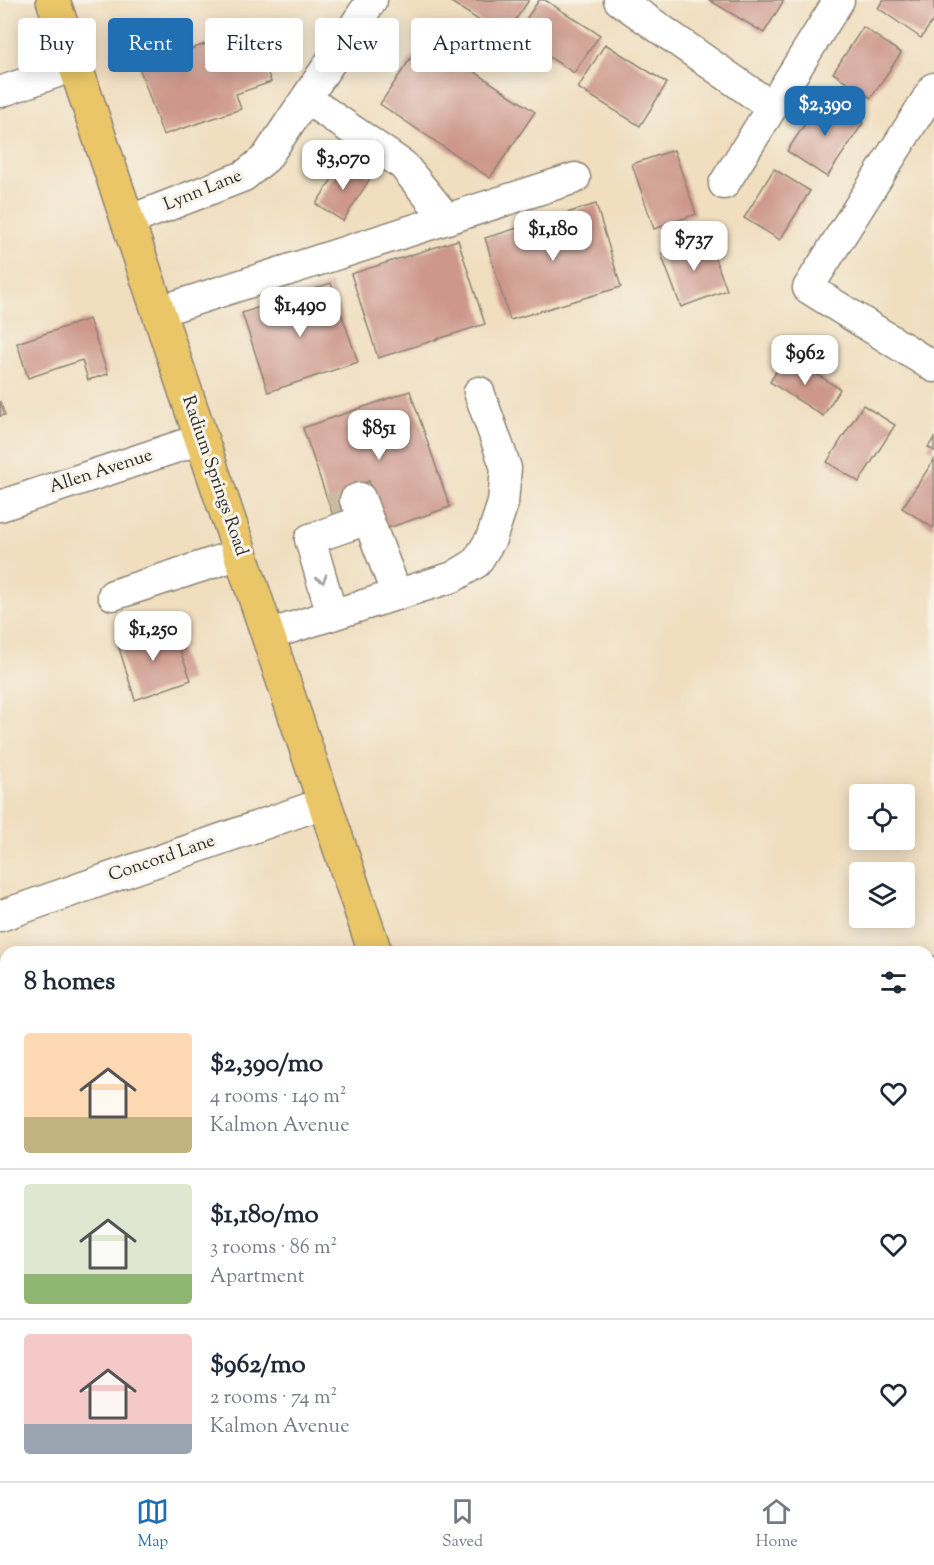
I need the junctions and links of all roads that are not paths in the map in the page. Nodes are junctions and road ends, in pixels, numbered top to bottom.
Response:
1 (53, 0) edge
2 (372, 0) edge
3 (619, 0) edge
4 (839, 0) edge
5 (60, 18) edge
6 (57, 72) edge
7 (79, 72) edge
8 (934, 88) edge
9 (0, 92) edge
10 (307, 99) junction
11 (772, 107) junction
12 (575, 178) dead end
13 (724, 184) dead end
14 (446, 218) junction
15 (128, 221) junction
16 (157, 312) junction
17 (934, 367) edge
18 (479, 392) dead end
19 (201, 439) junction
20 (0, 506) edge
21 (240, 554) junction
22 (397, 595) junction
23 (113, 596) dead end
24 (332, 615) junction
25 (268, 635) junction
26 (324, 803) junction
27 (0, 916) edge
28 (373, 946) edge

1 - 5 main road, Radium Springs Road
2 - 10 street, Lynn Lane
3 - 11 street
4 - 11 street
6 - 9 street
7 - 15 main road, Radium Springs Road
8 - 17 street
10 - 14 street
10 - 15 street, Lynn Lane
11 - 13 street
12 - 14 street
14 - 16 street
15 - 16 main road, Radium Springs Road
16 - 19 main road, Radium Springs Road
18 - 22 street
19 - 20 street, Allen Avenue
19 - 21 main road, Radium Springs Road
21 - 23 street
21 - 25 main road, Radium Springs Road
22 - 24 street
22 -> 24 street
24 - 25 street
25 - 26 main road, Radium Springs Road
26 - 27 street, Concord Lane
26 - 28 main road, Radium Springs Road

